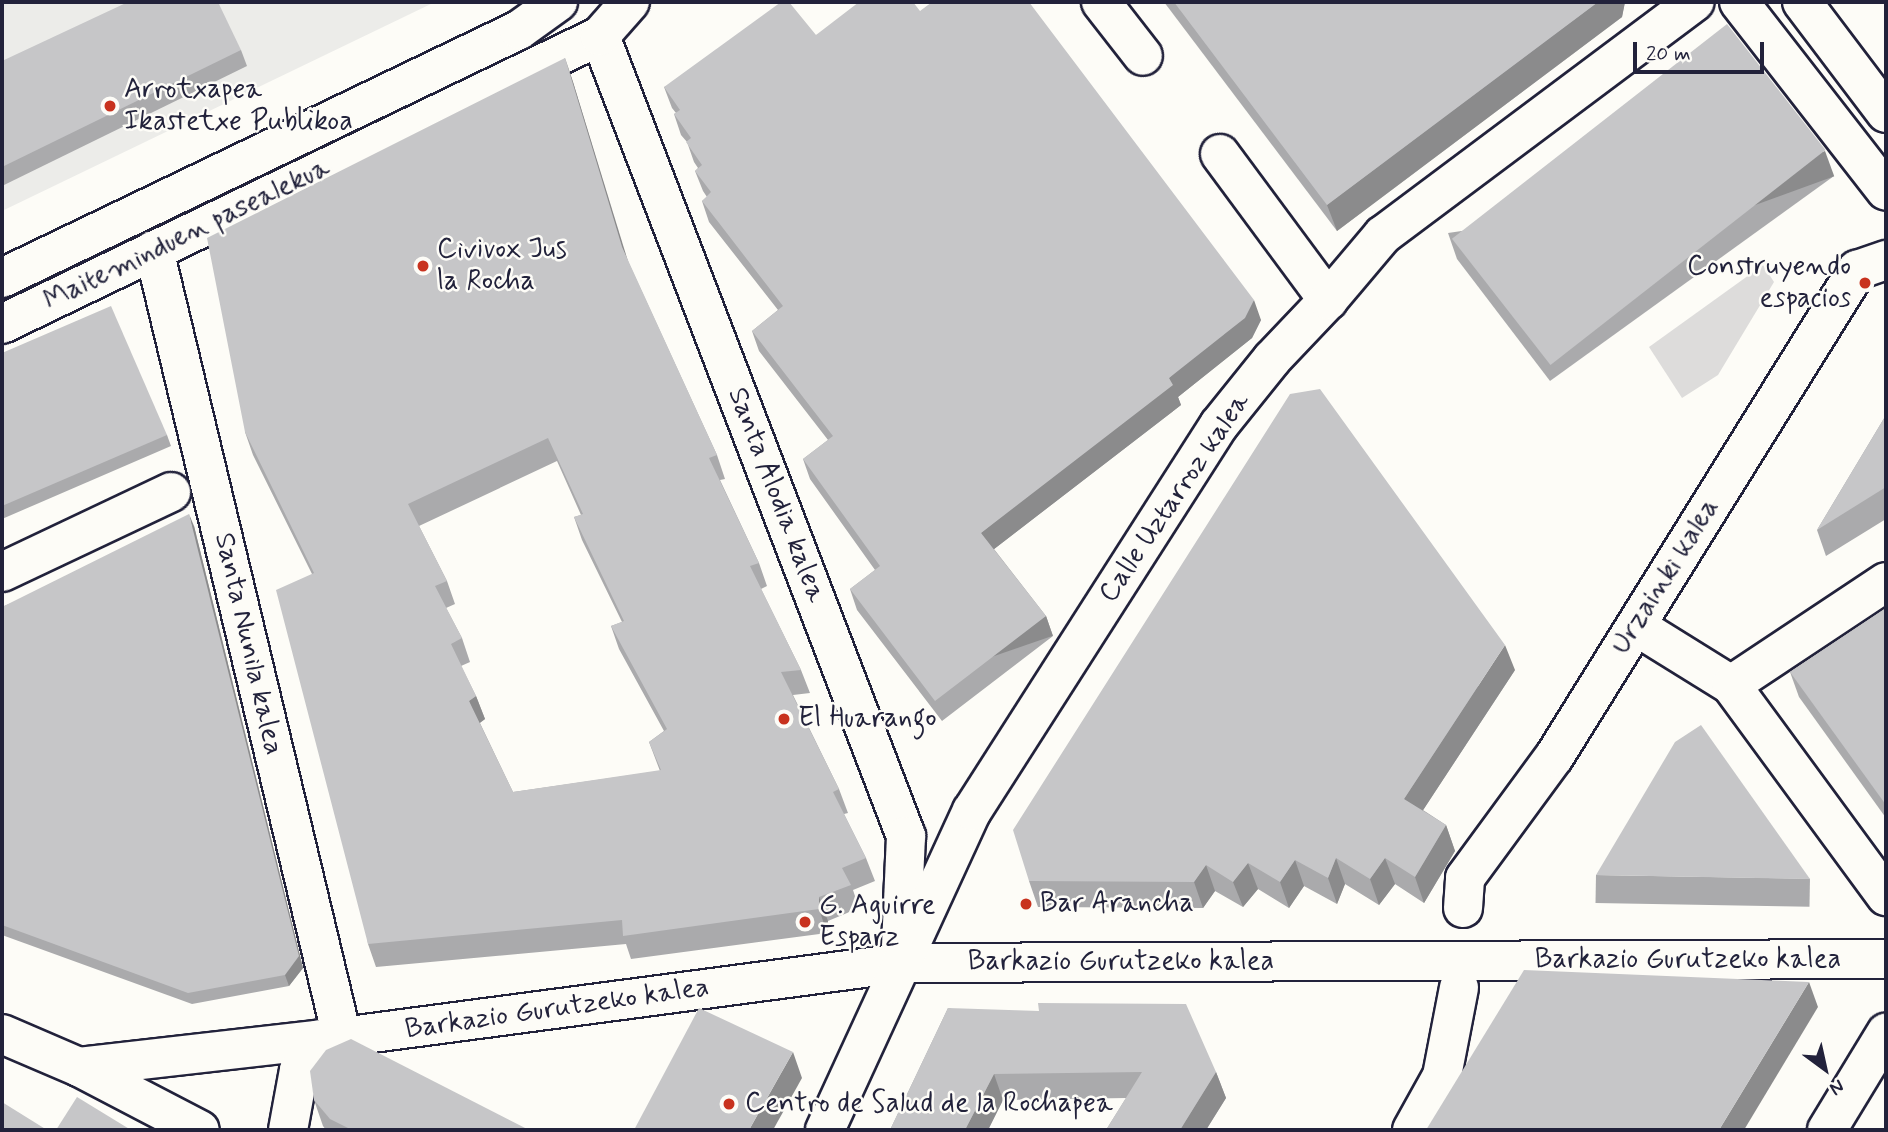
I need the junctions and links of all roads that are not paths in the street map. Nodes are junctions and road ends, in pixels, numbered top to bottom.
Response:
1 (558, 2) edge
2 (630, 2) edge
3 (1101, 2) edge
4 (1694, 2) edge
5 (1740, 2) edge
6 (1801, 2) edge
7 (600, 36) junction
8 (1143, 56) dead end
9 (1886, 113) edge
10 (1220, 154) dead end
11 (1886, 191) edge
12 (154, 250) junction
13 (1886, 260) edge
14 (2, 278) edge
15 (1328, 300) junction
16 (2, 324) edge
17 (171, 492) dead end
18 (2, 572) edge
19 (1886, 582) edge
20 (1636, 626) junction
21 (1731, 685) junction
22 (1886, 897) edge
23 (1463, 908) dead end
24 (1886, 959) edge
25 (901, 962) junction
26 (1459, 988) dead end
27 (1886, 1033) edge
28 (2, 1034) edge
29 (330, 1039) junction
30 (79, 1068) junction
31 (200, 1130) edge
32 (288, 1130) edge
33 (825, 1130) edge
34 (1412, 1130) edge
35 (1827, 1130) edge

1 - 14 street, Maiteminduen pasealekua
2 - 7 street
3 - 8 street
4 - 15 street, Calle Uztarroz kalea
5 - 11 street
6 - 9 street
7 - 12 street, Maiteminduen pasealekua
7 - 25 street, Santa Alodia kalea
10 - 15 street
12 - 16 street, Maiteminduen pasealekua
12 - 29 street, Santa Nunila kalea
13 - 20 street, Urzainki kalea
15 - 25 street, Calle Uztarroz kalea
17 - 18 street
19 - 21 street
20 - 21 street
20 - 23 street, Urzainki kalea
21 - 22 street
24 - 25 street, Barkazio Gurutzeko kalea
25 - 29 street, Barkazio Gurutzeko kalea
25 - 33 street, Calle Uztarroz kalea
26 - 34 street
27 - 35 street
28 - 30 street
29 - 30 street, Barkazio Gurutzeko kalea
29 - 32 street
30 - 31 street

